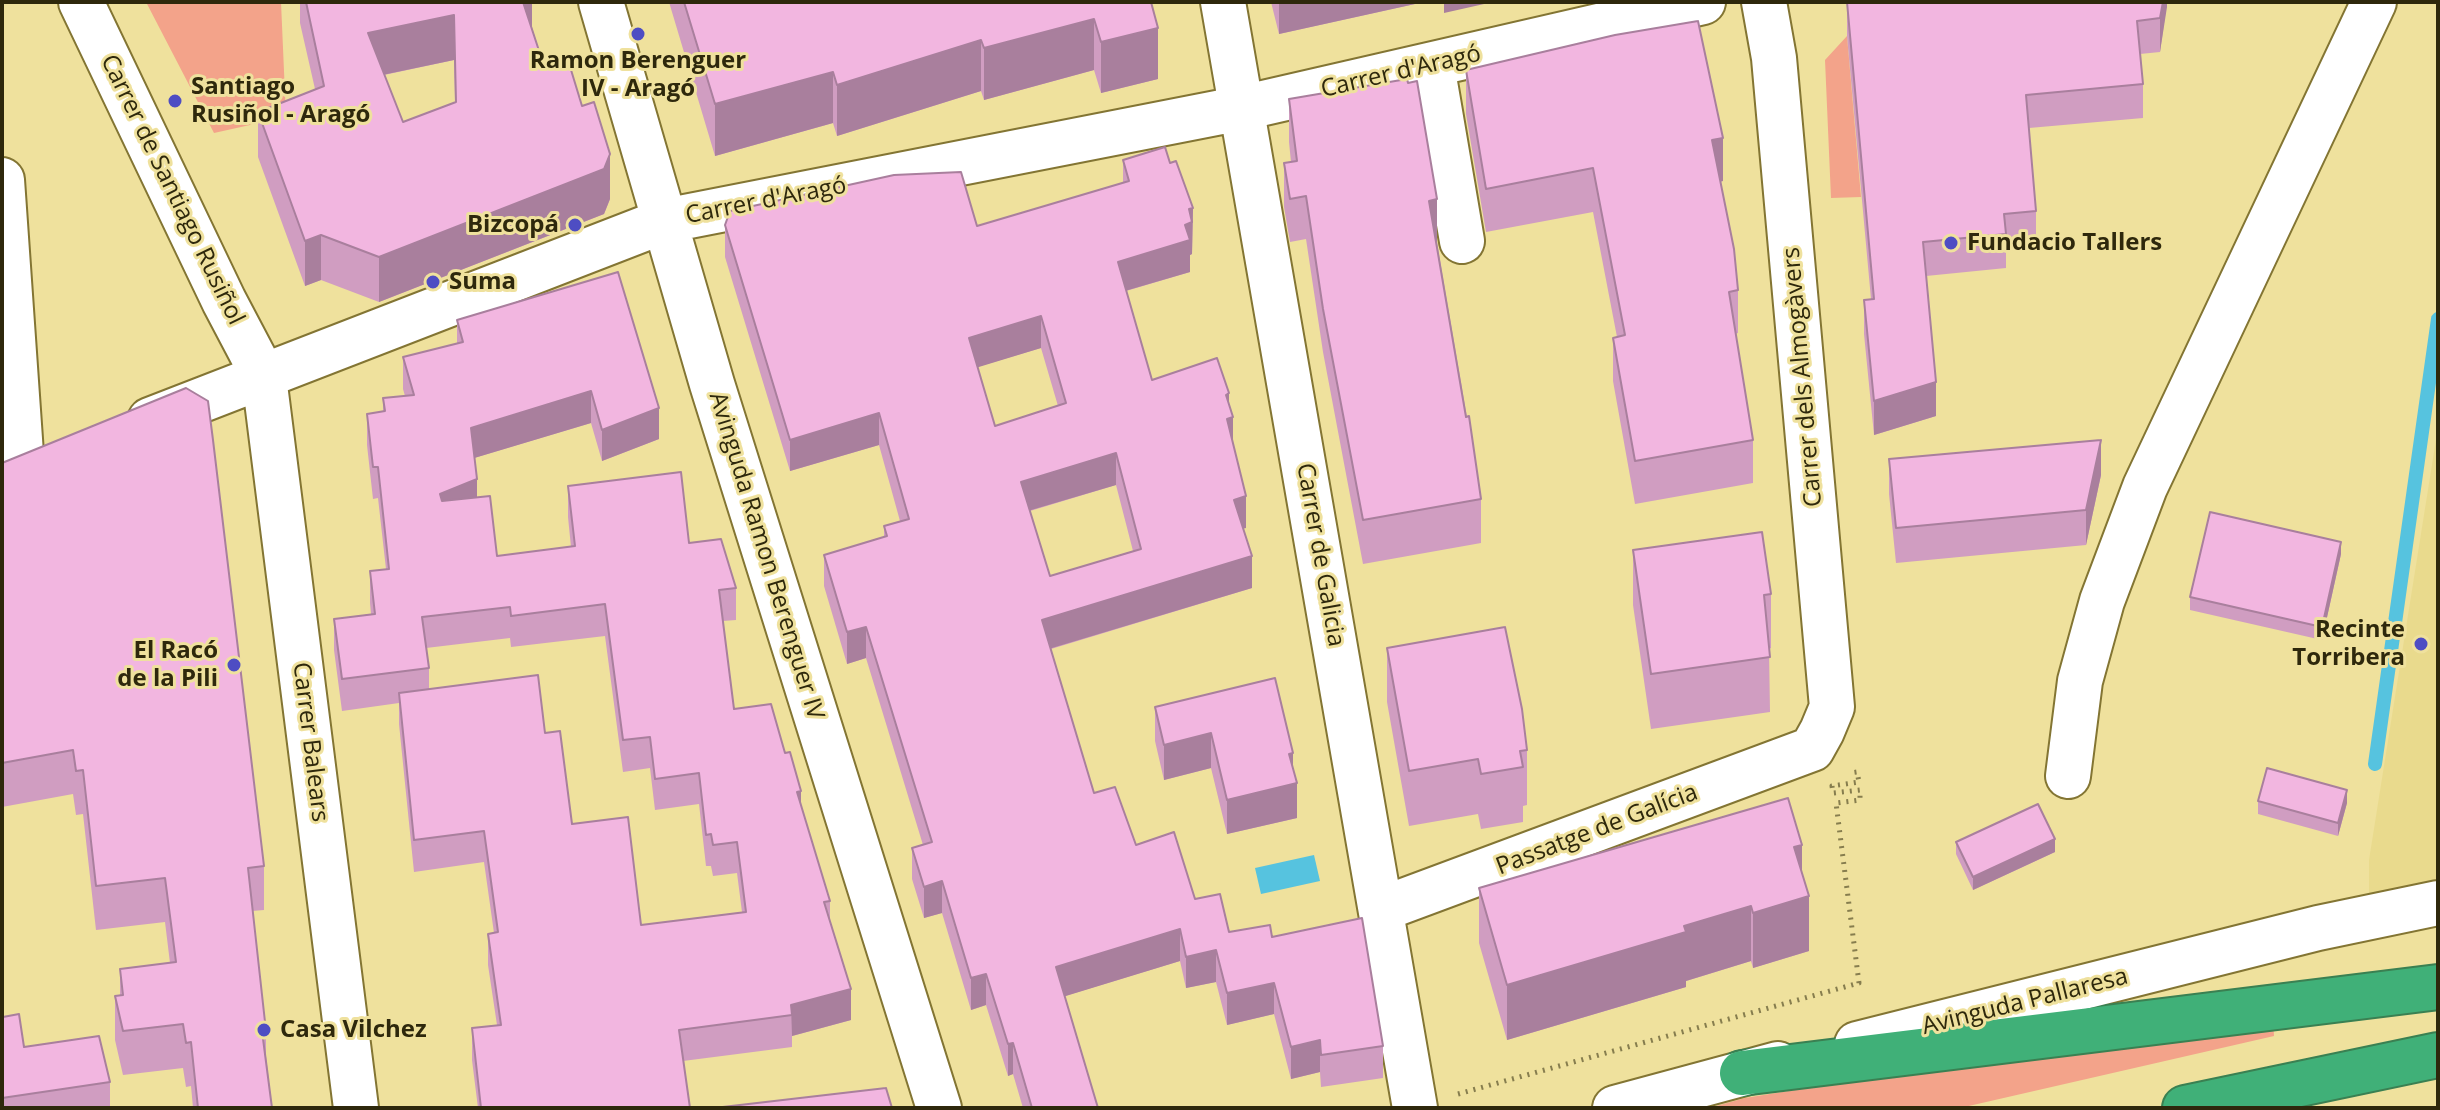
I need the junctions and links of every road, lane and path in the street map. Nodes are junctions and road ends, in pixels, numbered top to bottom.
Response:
1 (81, 2) edge
2 (601, 2) edge
3 (1223, 2) edge
4 (1703, 2) edge
5 (1764, 2) edge
6 (2374, 2) edge
7 (1432, 65) junction
8 (1242, 108) junction
9 (2, 180) edge
10 (664, 221) junction
11 (1462, 241) dead end
12 (264, 377) junction
13 (111, 435) edge
14 (66, 452) edge
15 (12, 472) edge
16 (1812, 749) joint
17 (2068, 776) dead end
18 (1836, 822) dead end
19 (2438, 903) edge
20 (1382, 909) junction
21 (2438, 987) edge
22 (2438, 1055) edge
23 (1742, 1073) junction
24 (1415, 1107) edge
25 (356, 1108) edge
26 (939, 1108) edge
27 (1615, 1108) edge
28 (2185, 1108) edge

1 - 12 street, Carrer de Santiago Rusiñol
2 - 10 street, Avinguda Ramon Berenguer IV
3 - 8 street, Carrer de Galicia
4 - 7 street, Carrer d'Aragó
5 - 16 street, Carrer dels Almogàvers
6 - 17 street
7 - 8 street, Carrer d'Aragó
7 - 11 street
8 - 10 street, Carrer d'Aragó
8 - 20 street, Carrer de Galicia
9 - 15 street
10 - 12 street, Carrer d'Aragó
10 - 26 street, Avinguda Ramon Berenguer IV
12 - 13 street, Carrer d'Aragó
12 - 25 street, Carrer Balears
14 - 15 street
16 - 20 street, Passatge de Galícia
18 - 24 path
19 - 23 street, Avinguda Pallaresa
20 - 24 street, Carrer de Galicia
21 - 23 highway
22 - 28 highway
23 - 27 street, Avinguda Pallaresa

